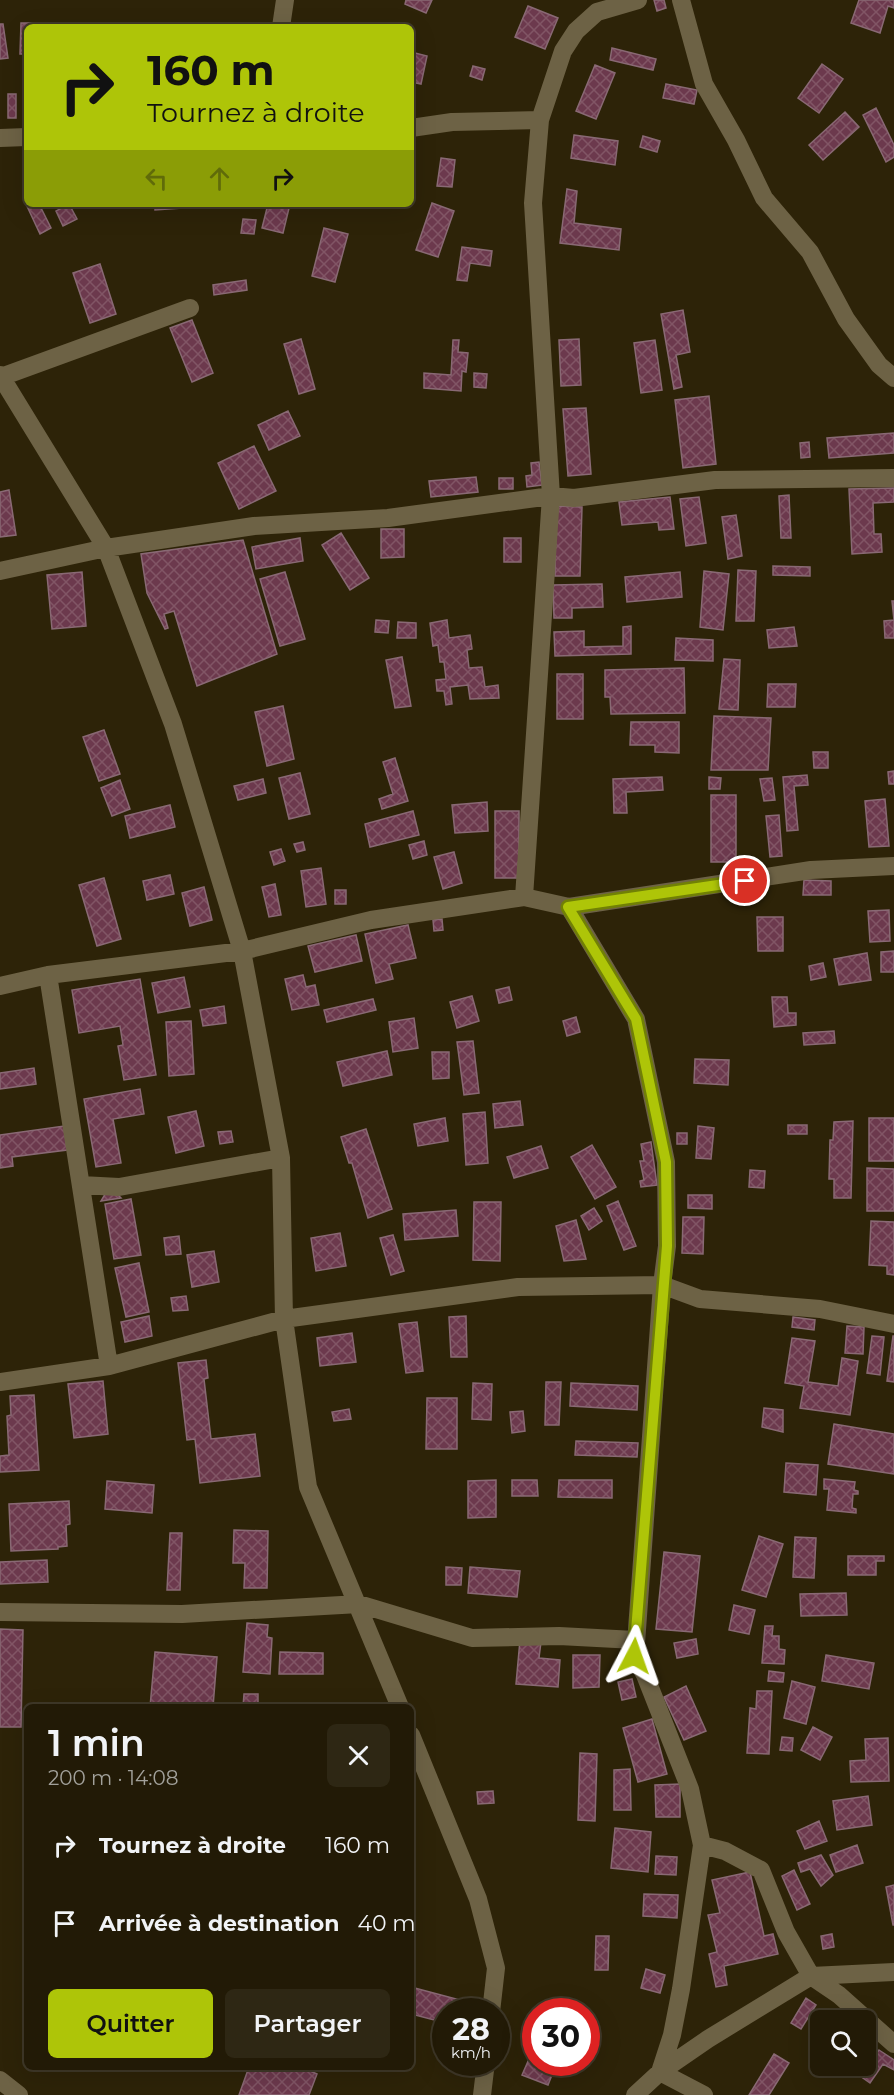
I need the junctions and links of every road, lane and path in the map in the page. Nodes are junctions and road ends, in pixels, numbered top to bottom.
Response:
1 (285, 0) edge
2 (638, 0) edge
3 (681, 0) edge
4 (281, 24) edge
5 (540, 120) junction
6 (414, 128) edge
7 (24, 137) edge
8 (0, 138) edge
9 (190, 308) dead end
10 (0, 376) edge
11 (894, 378) edge
12 (894, 478) edge
13 (551, 496) junction
14 (106, 548) junction
15 (0, 571) edge
16 (894, 866) edge
17 (524, 897) junction
18 (568, 907) junction
19 (242, 951) junction
20 (48, 975) junction
21 (0, 986) edge
22 (281, 1158) junction
23 (81, 1185) junction
24 (662, 1285) junction
25 (284, 1319) junction
26 (894, 1324) edge
27 (109, 1366) junction
28 (0, 1382) edge
29 (359, 1604) junction
30 (0, 1612) edge
31 (635, 1640) junction
32 (399, 1704) edge
33 (414, 1742) edge
34 (702, 1845) junction
35 (894, 1972) edge
36 (811, 1976) junction
37 (493, 1998) edge
38 (894, 2044) edge
39 (660, 2073) junction
40 (484, 2076) edge
41 (0, 2080) edge
42 (19, 2095) edge
43 (482, 2095) edge
44 (635, 2095) edge
45 (704, 2095) edge

1 - 4 street
2 - 5 street
3 - 11 street
5 - 6 street
5 - 13 street
7 - 8 street
9 - 10 street
10 - 14 street
12 - 13 street
13 - 14 street
13 - 17 street
14 - 15 street
14 - 19 street
16 - 18 street
17 - 18 street
17 - 19 street
18 - 24 street
19 - 20 street
19 - 22 street
20 - 21 street
20 - 23 street
22 - 23 street
22 - 25 street
23 - 27 street
24 - 25 street
24 - 26 street
24 - 31 street
25 - 27 street
25 - 29 street
27 - 28 street
29 - 30 street
29 - 31 street
29 - 32 street
31 - 34 street
33 - 37 street
34 - 36 street
34 - 39 street
35 - 36 street
36 - 38 street
36 - 39 street
39 - 44 street
39 - 45 street
40 - 43 street
41 - 42 street

